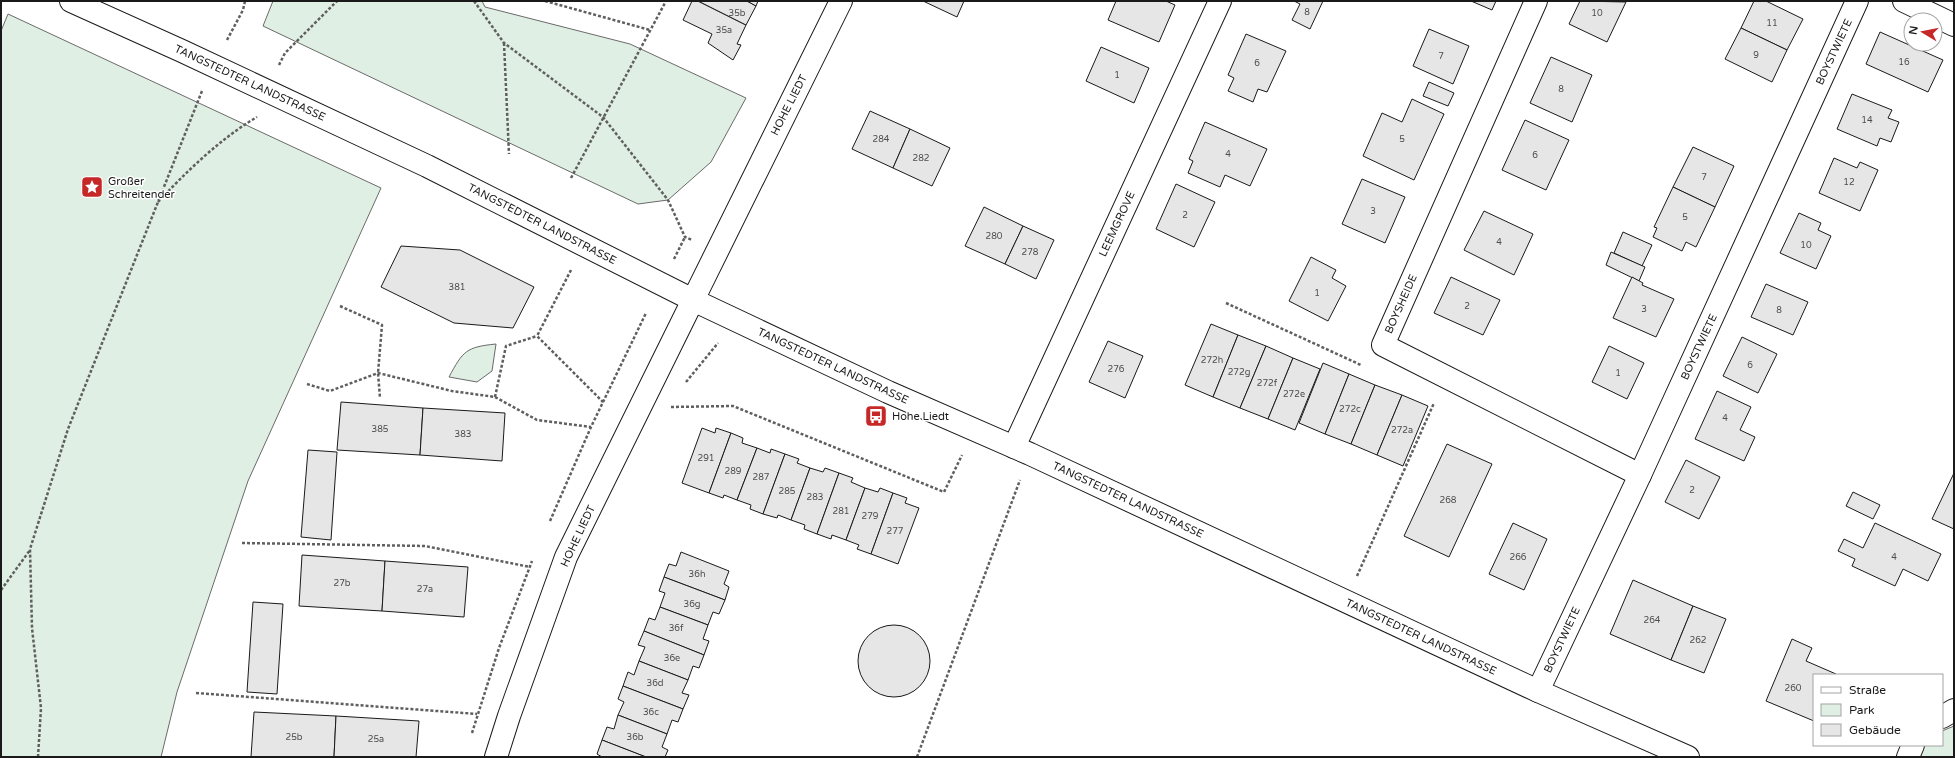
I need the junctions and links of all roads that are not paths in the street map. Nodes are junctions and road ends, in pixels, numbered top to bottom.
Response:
1 (71, 1) edge
2 (841, 1) edge
3 (1220, 1) edge
4 (1536, 1) edge
5 (1857, 1) edge
6 (1904, 1) edge
7 (1954, 24) edge
8 (693, 300) junction
9 (1022, 451) junction
10 (1640, 475) junction
11 (1538, 691) junction
12 (1954, 710) edge
13 (1943, 716) edge
14 (1913, 746) edge
15 (496, 757) edge
16 (1688, 757) edge
17 (1908, 757) edge

1 - 8 street, TANGSTEDTER LANDSTRASSE
2 - 8 street, HOHE LIEDT
3 - 9 street, LEEMGROVE
4 - 10 street, BOYSHEIDE
5 - 10 street, BOYSTWIETE
6 - 7 street
8 - 9 street, TANGSTEDTER LANDSTRASSE
8 - 15 street, HOHE LIEDT
9 - 11 street, TANGSTEDTER LANDSTRASSE
10 - 11 street, BOYSTWIETE
11 - 16 street, TANGSTEDTER LANDSTRASSE
12 - 13 street
14 - 17 street

